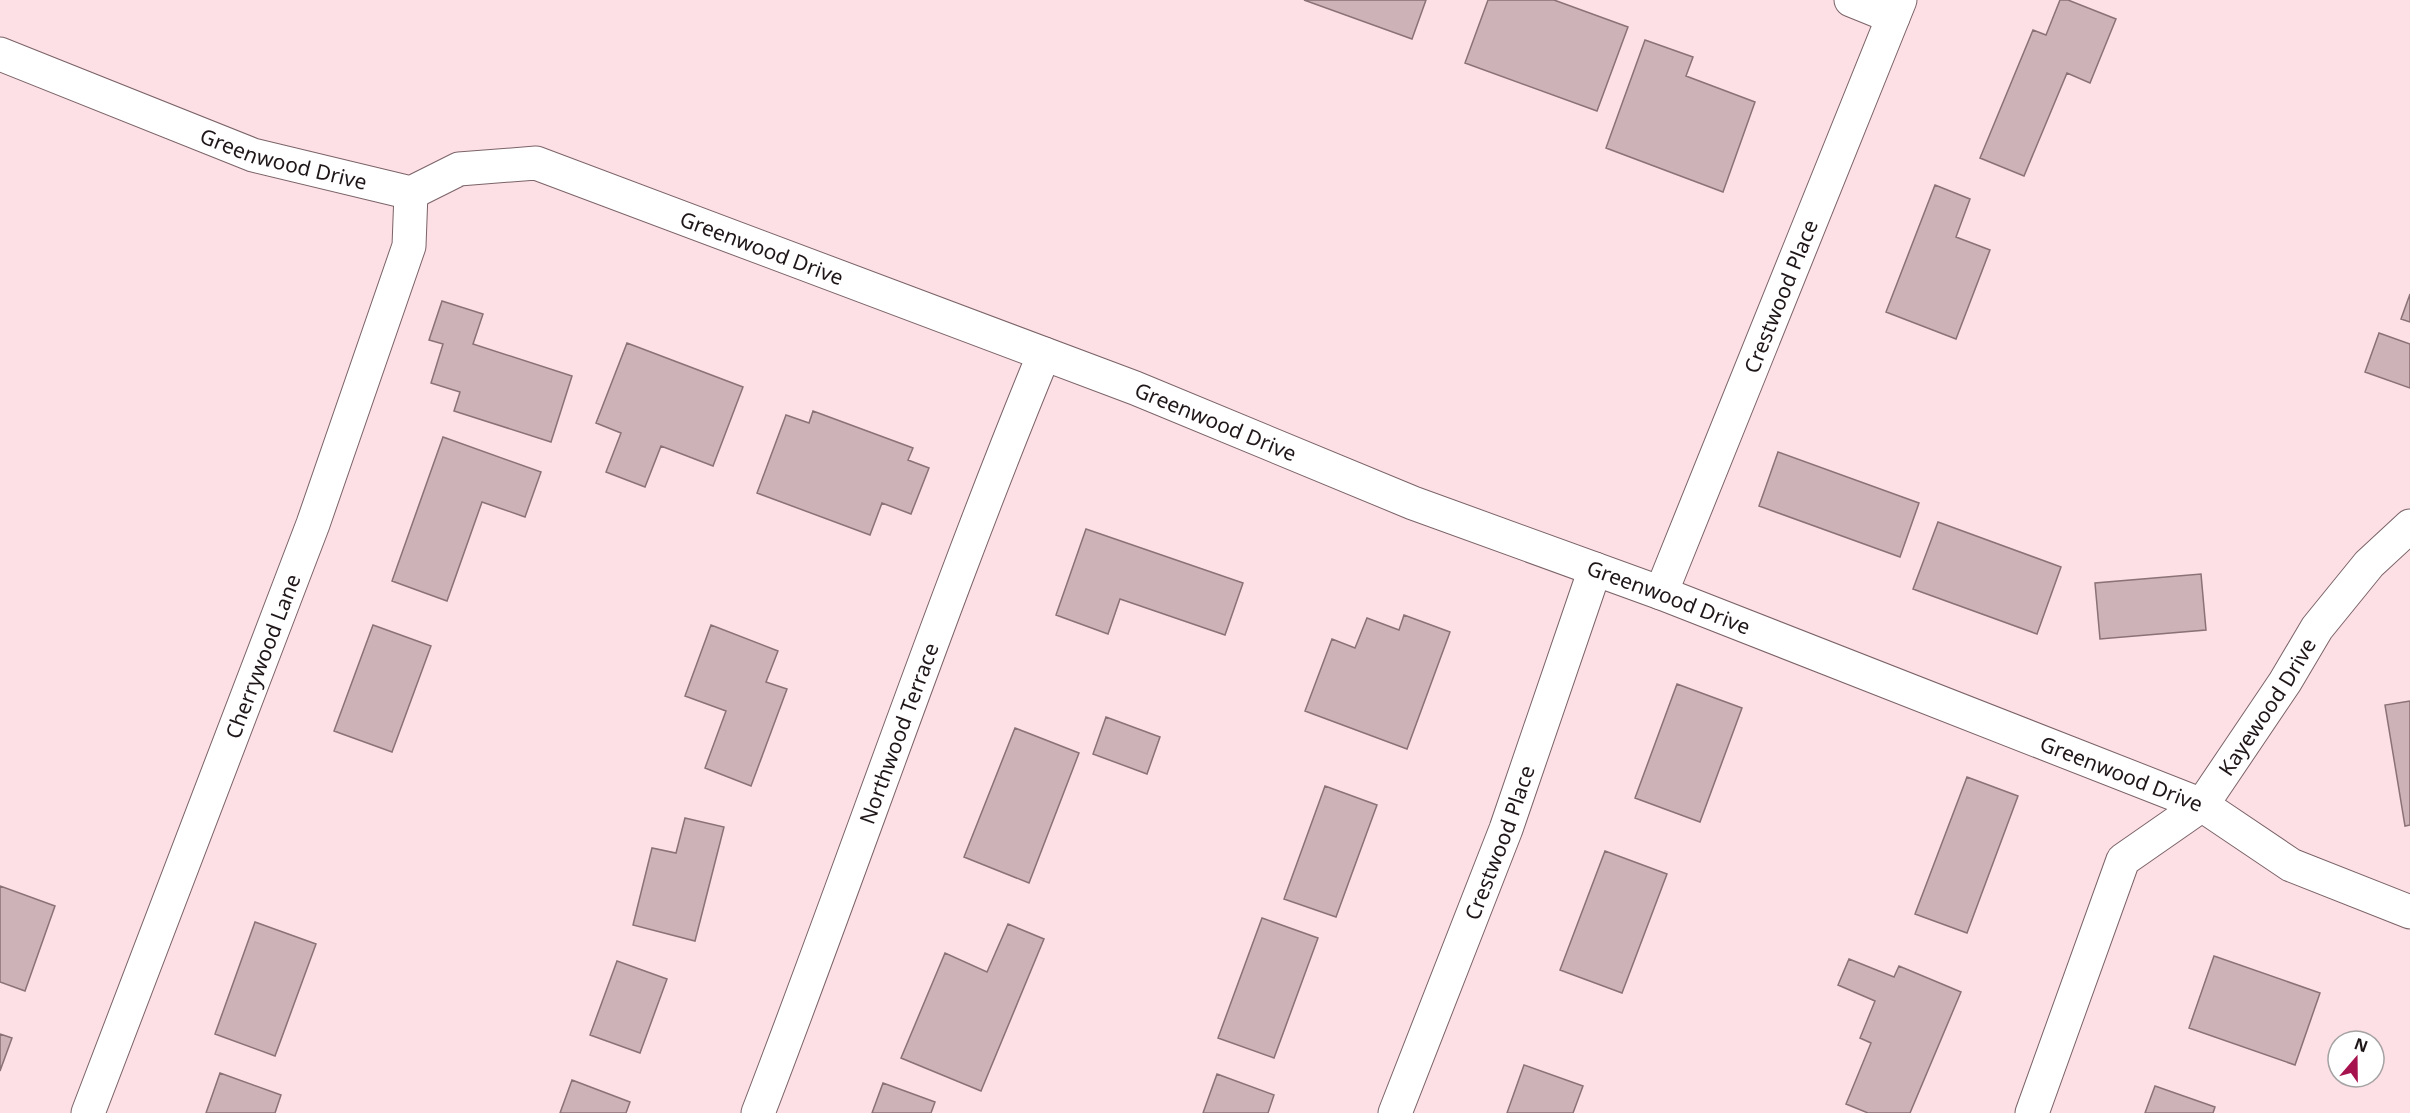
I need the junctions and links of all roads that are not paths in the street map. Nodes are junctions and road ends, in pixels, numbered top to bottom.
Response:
1 (1851, 0) edge
2 (1897, 8) edge
3 (0, 54) edge
4 (411, 193) junction
5 (1044, 354) junction
6 (2410, 526) edge
7 (1595, 569) junction
8 (1661, 593) junction
9 (2202, 805) junction
10 (2410, 912) edge
11 (88, 1113) edge
12 (758, 1113) edge
13 (1395, 1113) edge
14 (2032, 1113) edge

1 - 2 street
2 - 8 street, Crestwood Place
3 - 4 street, Greenwood Drive
4 - 5 street, Greenwood Drive
4 - 11 street, Cherrywood Lane
5 - 7 street, Greenwood Drive
5 - 12 street, Northwood Terrace
6 - 9 street, Kayewood Drive
7 - 8 street, Greenwood Drive
7 - 13 street, Crestwood Place
8 - 9 street, Greenwood Drive
9 - 10 street, Greenwood Drive
9 - 14 street, Kayewood Drive

